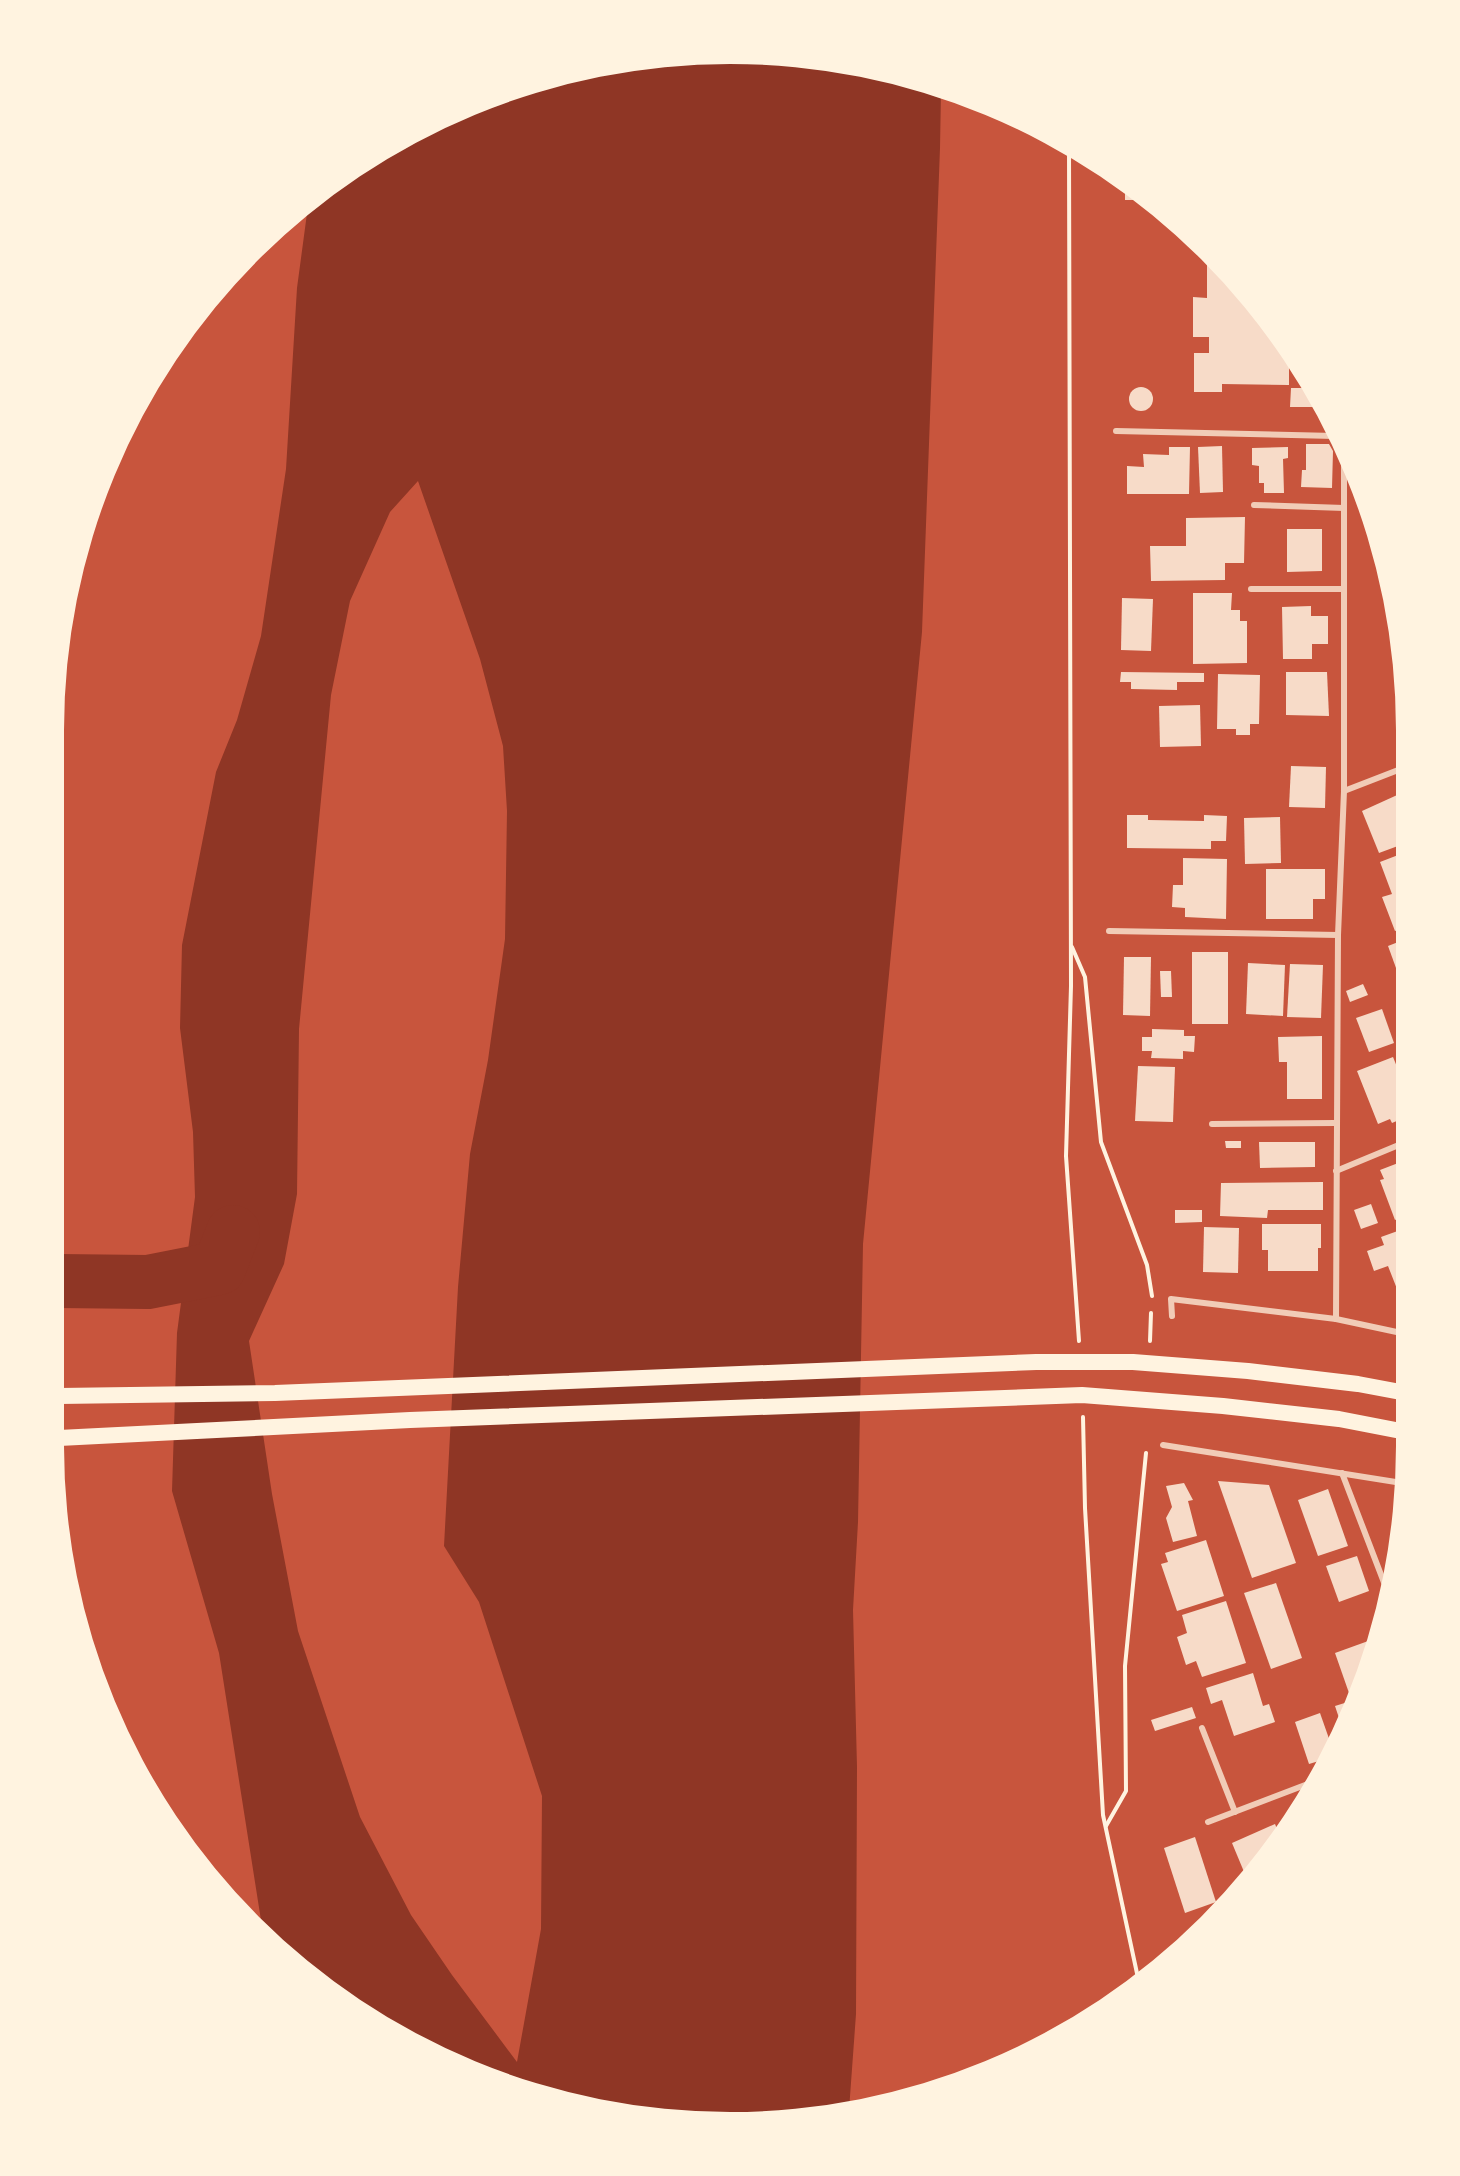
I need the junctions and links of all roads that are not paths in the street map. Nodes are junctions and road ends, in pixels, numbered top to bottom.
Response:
1 (1116, 431) dead end
2 (1326, 435) edge
3 (1344, 473) edge
4 (1254, 505) dead end
5 (1344, 508) junction
6 (1344, 589) junction
7 (1251, 590) dead end
8 (1396, 771) edge
9 (1344, 791) junction
10 (1109, 931) dead end
11 (1338, 935) junction
12 (1336, 1123) junction
13 (1212, 1124) dead end
14 (1396, 1146) edge
15 (1336, 1170) junction
16 (1172, 1316) dead end
17 (1336, 1319) junction
18 (1396, 1332) edge
19 (1396, 1391) edge
20 (65, 1396) edge
21 (1396, 1429) edge
22 (65, 1438) edge
23 (1163, 1445) dead end
24 (1342, 1473) junction
25 (1394, 1482) edge
26 (1382, 1578) edge
27 (1202, 1728) dead end
28 (1301, 1786) edge
29 (1235, 1812) junction
30 (1208, 1822) dead end

1 - 2 street
3 - 5 street
4 - 5 street
5 - 6 street
6 - 7 street
6 - 9 street
8 - 9 street
9 - 11 street
10 - 11 street
11 - 12 street
12 - 13 street
12 - 15 street
14 - 15 street
15 - 17 street
16 - 17 street
17 - 18 street
19 - 20 highway
21 - 22 highway
23 - 24 street
24 - 25 street
24 - 26 street
27 - 29 street
28 - 29 street
29 - 30 street

